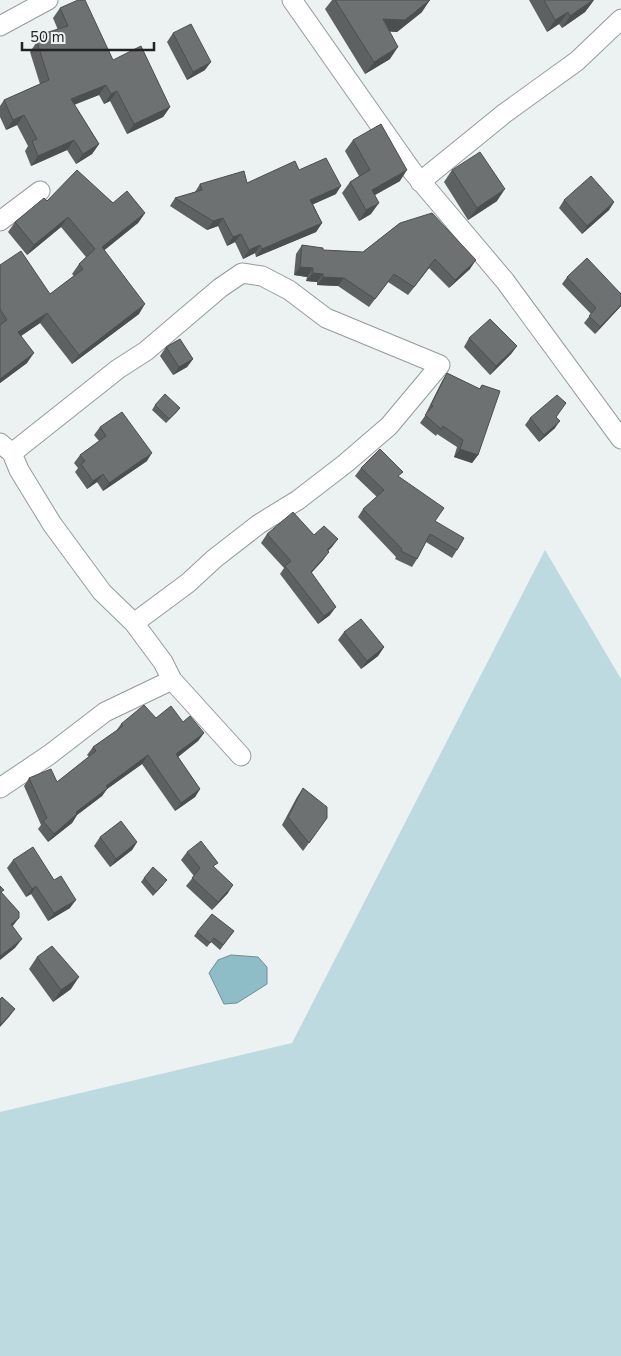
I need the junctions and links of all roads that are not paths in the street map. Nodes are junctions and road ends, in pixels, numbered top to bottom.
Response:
1 (48, 0) edge
2 (301, 3) edge
3 (621, 20) edge
4 (0, 26) edge
5 (420, 182) junction
6 (40, 191) dead end
7 (0, 221) edge
8 (621, 439) edge
9 (6, 448) edge
10 (134, 623) junction
11 (172, 680) junction
12 (241, 756) dead end
13 (0, 788) edge

1 - 4 street
2 - 5 street
3 - 5 street
5 - 8 street
6 - 7 street
9 - 10 street
9 - 10 street
10 - 11 street
11 - 12 street
11 - 13 street

